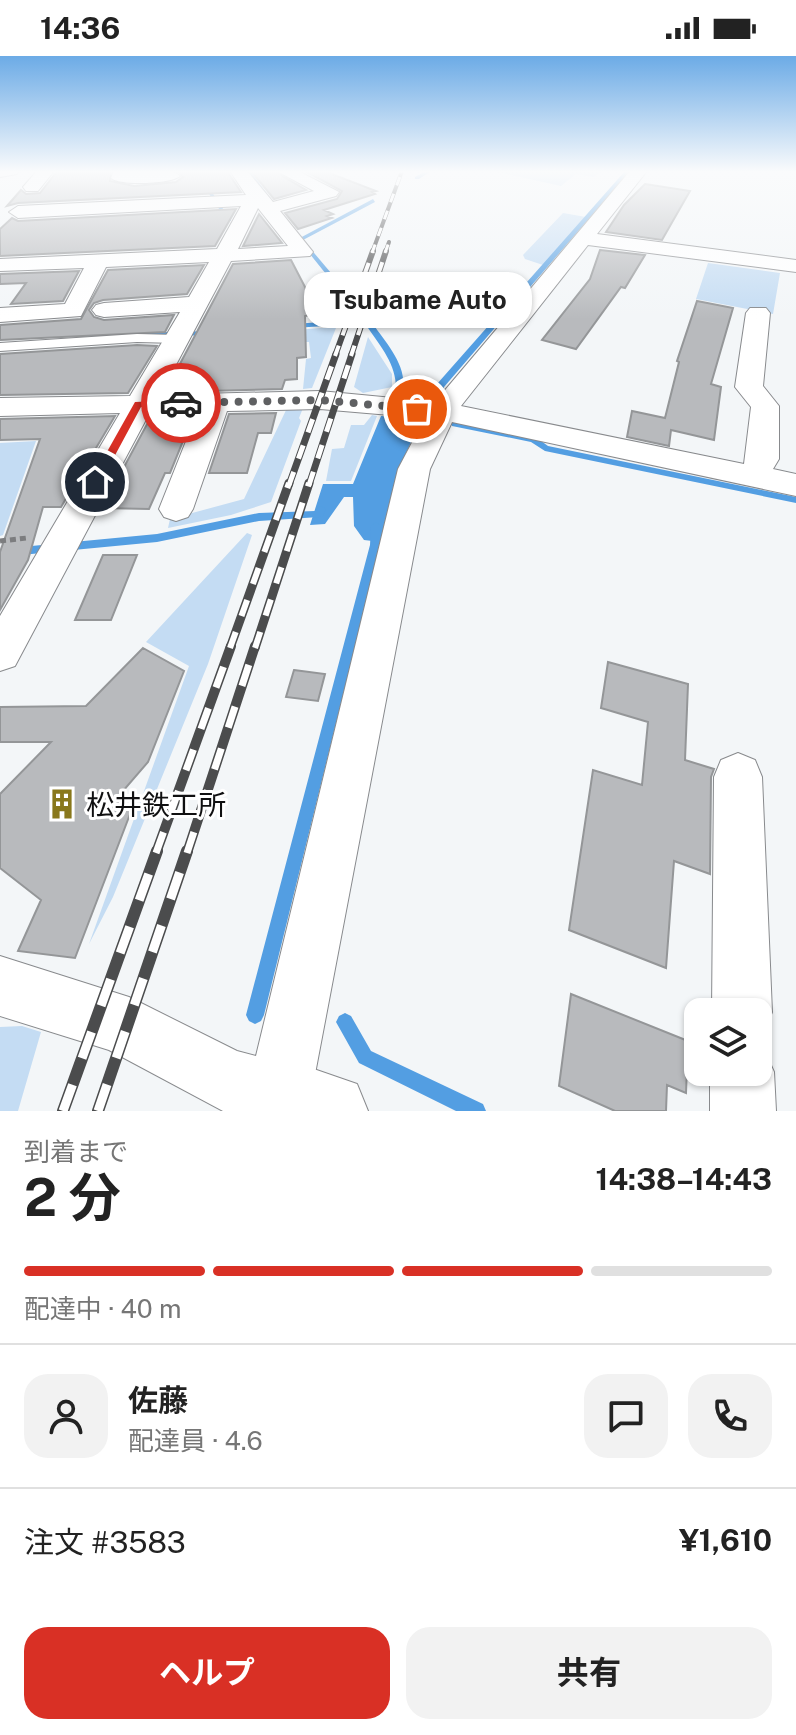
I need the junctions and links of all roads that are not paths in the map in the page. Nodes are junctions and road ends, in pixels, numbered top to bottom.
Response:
1 (34, 220) edge
2 (109, 220) edge
3 (242, 220) edge
4 (279, 220) edge
5 (599, 220) edge
6 (584, 238) junction
7 (223, 258) junction
8 (5, 261) edge
9 (94, 263) junction
10 (796, 266) edge
11 (144, 284) dead end
12 (196, 304) junction
13 (135, 308) junction
14 (104, 310) dead end
15 (758, 313) dead end
16 (0, 315) edge
17 (178, 336) junction
18 (0, 347) edge
19 (216, 402) junction
20 (138, 404) junction
21 (0, 407) edge
22 (443, 411) junction
23 (753, 476) junction
24 (796, 485) edge
25 (176, 509) dead end
26 (0, 653) edge
27 (738, 777) dead end
28 (0, 986) edge
29 (742, 998) edge
30 (742, 1086) edge
31 (295, 1106) edge
32 (743, 1111) edge

1 - 8 street
2 - 9 street
3 - 7 street
4 - 7 street
5 - 6 street
6 - 10 street
6 - 22 street
7 - 9 street
7 - 12 street
8 - 9 street
9 - 16 street
11 - 13 street
12 - 13 street
12 - 17 street
13 - 14 street
15 - 23 street
17 - 18 lane
17 - 20 street
19 - 20 street
19 - 22 street
19 - 25 street
20 - 21 street
20 - 26 street
22 - 23 street
22 - 31 street
23 - 24 street
27 - 29 street
28 - 31 street
30 - 32 street

